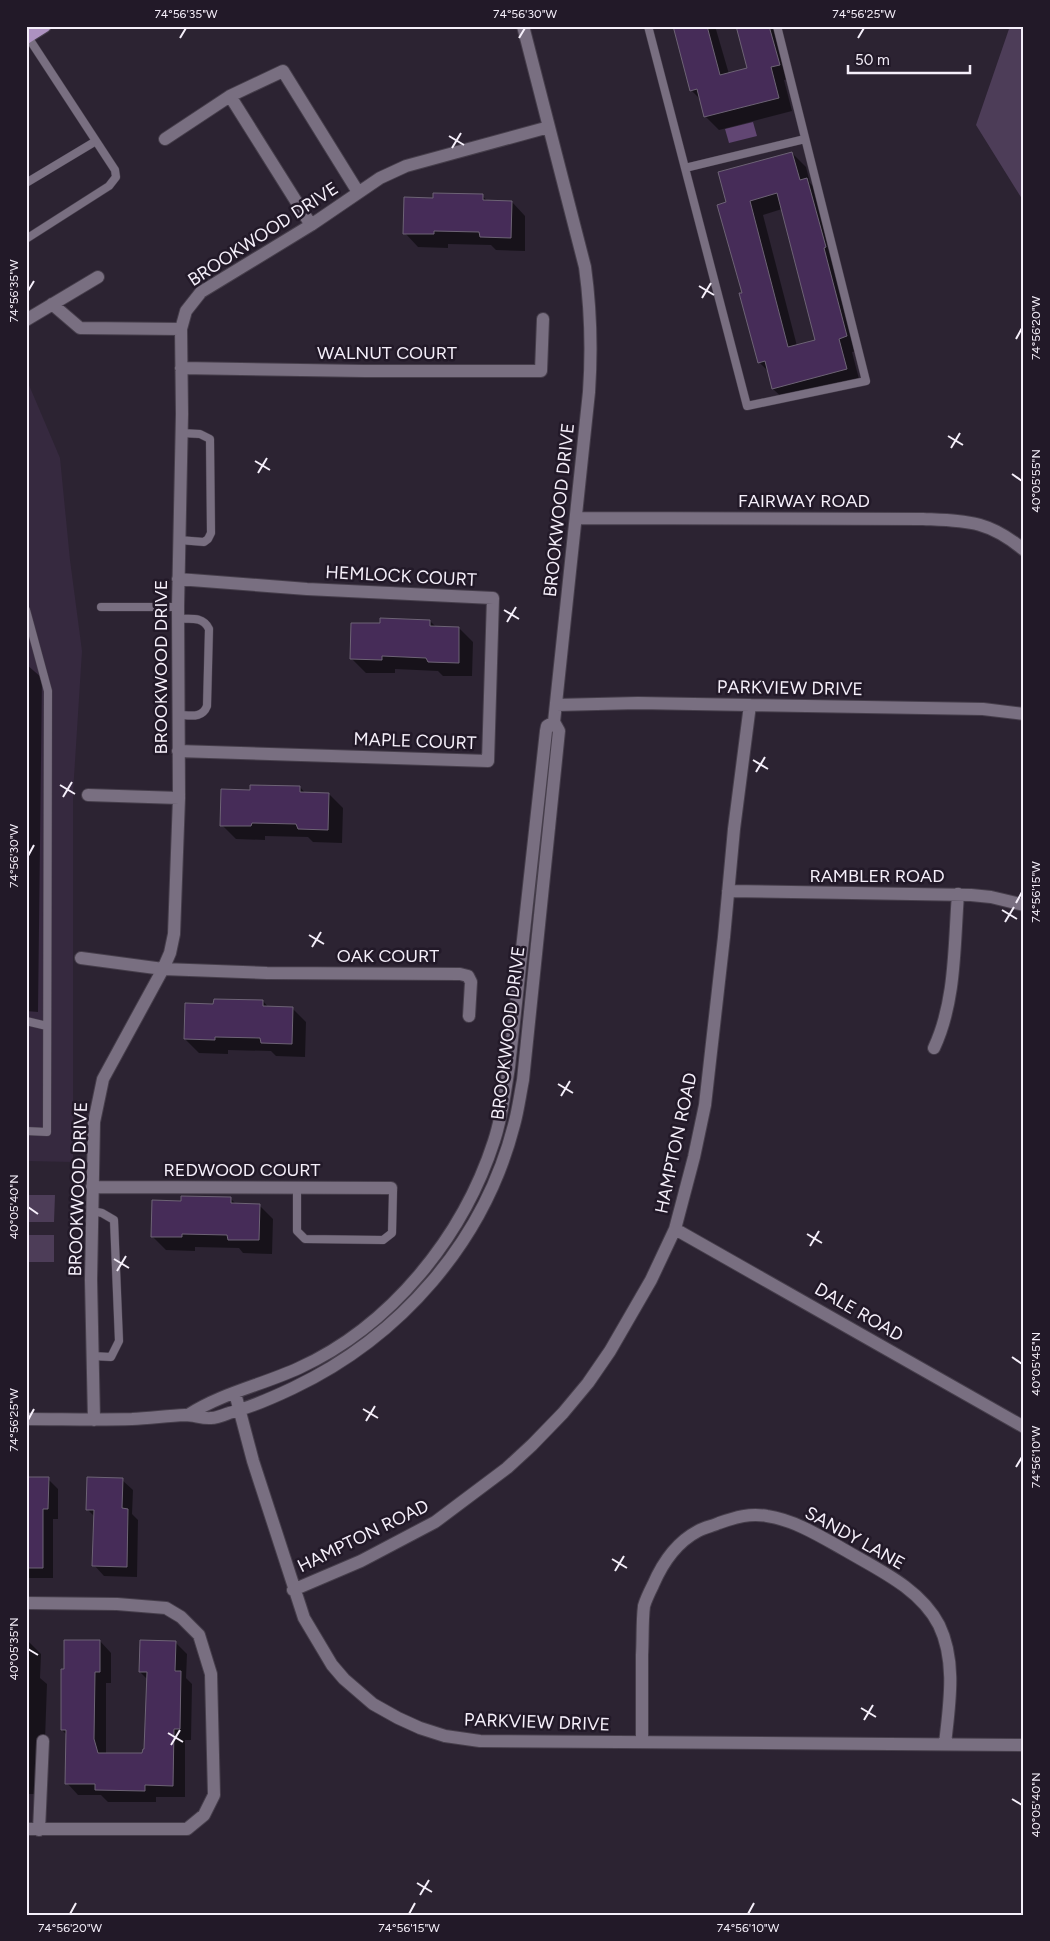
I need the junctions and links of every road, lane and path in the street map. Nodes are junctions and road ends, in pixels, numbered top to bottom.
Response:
1 (45, 26) edge
2 (523, 26) edge
3 (648, 26) edge
4 (777, 26) edge
5 (27, 37) edge
6 (230, 96) junction
7 (549, 127) junction
8 (165, 139) dead end
9 (805, 139) junction
10 (96, 140) junction
11 (685, 168) junction
12 (26, 183) edge
13 (358, 192) junction
14 (311, 224) junction
15 (26, 239) edge
16 (98, 277) dead end
17 (52, 304) junction
18 (543, 319) dead end
19 (26, 320) edge
20 (181, 329) junction
21 (181, 368) junction
22 (181, 433) junction
23 (576, 518) junction
24 (179, 540) junction
25 (1024, 550) edge
26 (178, 578) junction
27 (493, 598) joint
28 (101, 607) dead end
29 (26, 610) edge
30 (178, 613) junction
31 (556, 705) junction
32 (750, 705) junction
33 (1024, 714) edge
34 (178, 715) junction
35 (554, 722) junction
36 (178, 751) junction
37 (88, 795) dead end
38 (179, 798) junction
39 (728, 891) junction
40 (958, 894) junction
41 (1024, 905) edge
42 (81, 958) dead end
43 (163, 969) junction
44 (469, 1016) dead end
45 (26, 1021) edge
46 (47, 1026) junction
47 (934, 1048) dead end
48 (26, 1131) edge
49 (92, 1187) junction
50 (296, 1188) junction
51 (391, 1188) joint
52 (92, 1211) junction
53 (676, 1229) junction
54 (92, 1356) junction
55 (235, 1393) junction
56 (240, 1410) junction
57 (188, 1415) junction
58 (26, 1419) edge
59 (94, 1420) junction
60 (1024, 1427) edge
61 (294, 1590) junction
62 (26, 1603) edge
63 (43, 1741) dead end
64 (642, 1742) junction
65 (945, 1744) junction
66 (1024, 1745) edge
67 (26, 1829) edge
68 (39, 1830) junction

1 - 5 main road
2 - 7 street, BROOKWOOD DRIVE
3 - 11 lane
4 - 9 lane
5 - 10 lane
6 - 8 street
6 - 13 street
6 - 14 street
7 - 13 street, BROOKWOOD DRIVE
7 - 23 street, BROOKWOOD DRIVE
9 - 11 lane
9 - 11 lane
10 - 12 lane
10 - 15 lane
13 - 14 street, BROOKWOOD DRIVE
14 - 20 street, BROOKWOOD DRIVE
16 - 17 street
17 - 19 street
17 - 20 street
18 - 21 street, WALNUT COURT
20 - 21 street, BROOKWOOD DRIVE
21 - 22 street, BROOKWOOD DRIVE
22 - 24 street, BROOKWOOD DRIVE
22 - 24 lane
23 - 25 street, FAIRWAY ROAD
23 - 31 street, BROOKWOOD DRIVE
24 - 26 street, BROOKWOOD DRIVE
26 - 27 street, HEMLOCK COURT
26 - 30 street, BROOKWOOD DRIVE
27 - 36 street, MAPLE COURT
28 - 30 lane
29 - 46 lane
30 - 34 street, BROOKWOOD DRIVE
30 - 34 lane
31 - 32 street, PARKVIEW DRIVE
31 - 35 street, BROOKWOOD DRIVE
32 - 33 street, PARKVIEW DRIVE
32 - 39 street, HAMPTON ROAD
34 - 36 street, BROOKWOOD DRIVE
35 - 55 street, BROOKWOOD DRIVE
35 - 56 street, BROOKWOOD DRIVE
36 - 38 street, BROOKWOOD DRIVE
37 - 38 street
38 - 43 street, BROOKWOOD DRIVE
39 - 40 street, RAMBLER ROAD
39 - 53 street, HAMPTON ROAD
40 - 41 street, RAMBLER ROAD
40 - 47 street
42 - 43 street
43 - 44 street, OAK COURT
43 - 49 street, BROOKWOOD DRIVE
45 - 46 lane
46 - 48 lane
49 - 50 street, REDWOOD COURT
49 - 52 street, BROOKWOOD DRIVE
50 - 51 street, REDWOOD COURT
50 - 51 lane
52 - 54 street, BROOKWOOD DRIVE
52 - 54 lane
53 - 60 street, DALE ROAD
53 - 61 street, HAMPTON ROAD
54 - 59 street, BROOKWOOD DRIVE
55 - 56 street, PARKVIEW DRIVE
55 - 57 street, BROOKWOOD DRIVE
56 - 57 street, BROOKWOOD DRIVE
56 - 61 street, PARKVIEW DRIVE
57 - 59 street, BROOKWOOD DRIVE
58 - 59 street, BROOKWOOD DRIVE
61 - 64 street, PARKVIEW DRIVE
62 - 68 street
63 - 68 street
64 - 65 street, PARKVIEW DRIVE
64 - 65 street, SANDY LANE
65 - 66 street, PARKVIEW DRIVE
67 - 68 street

